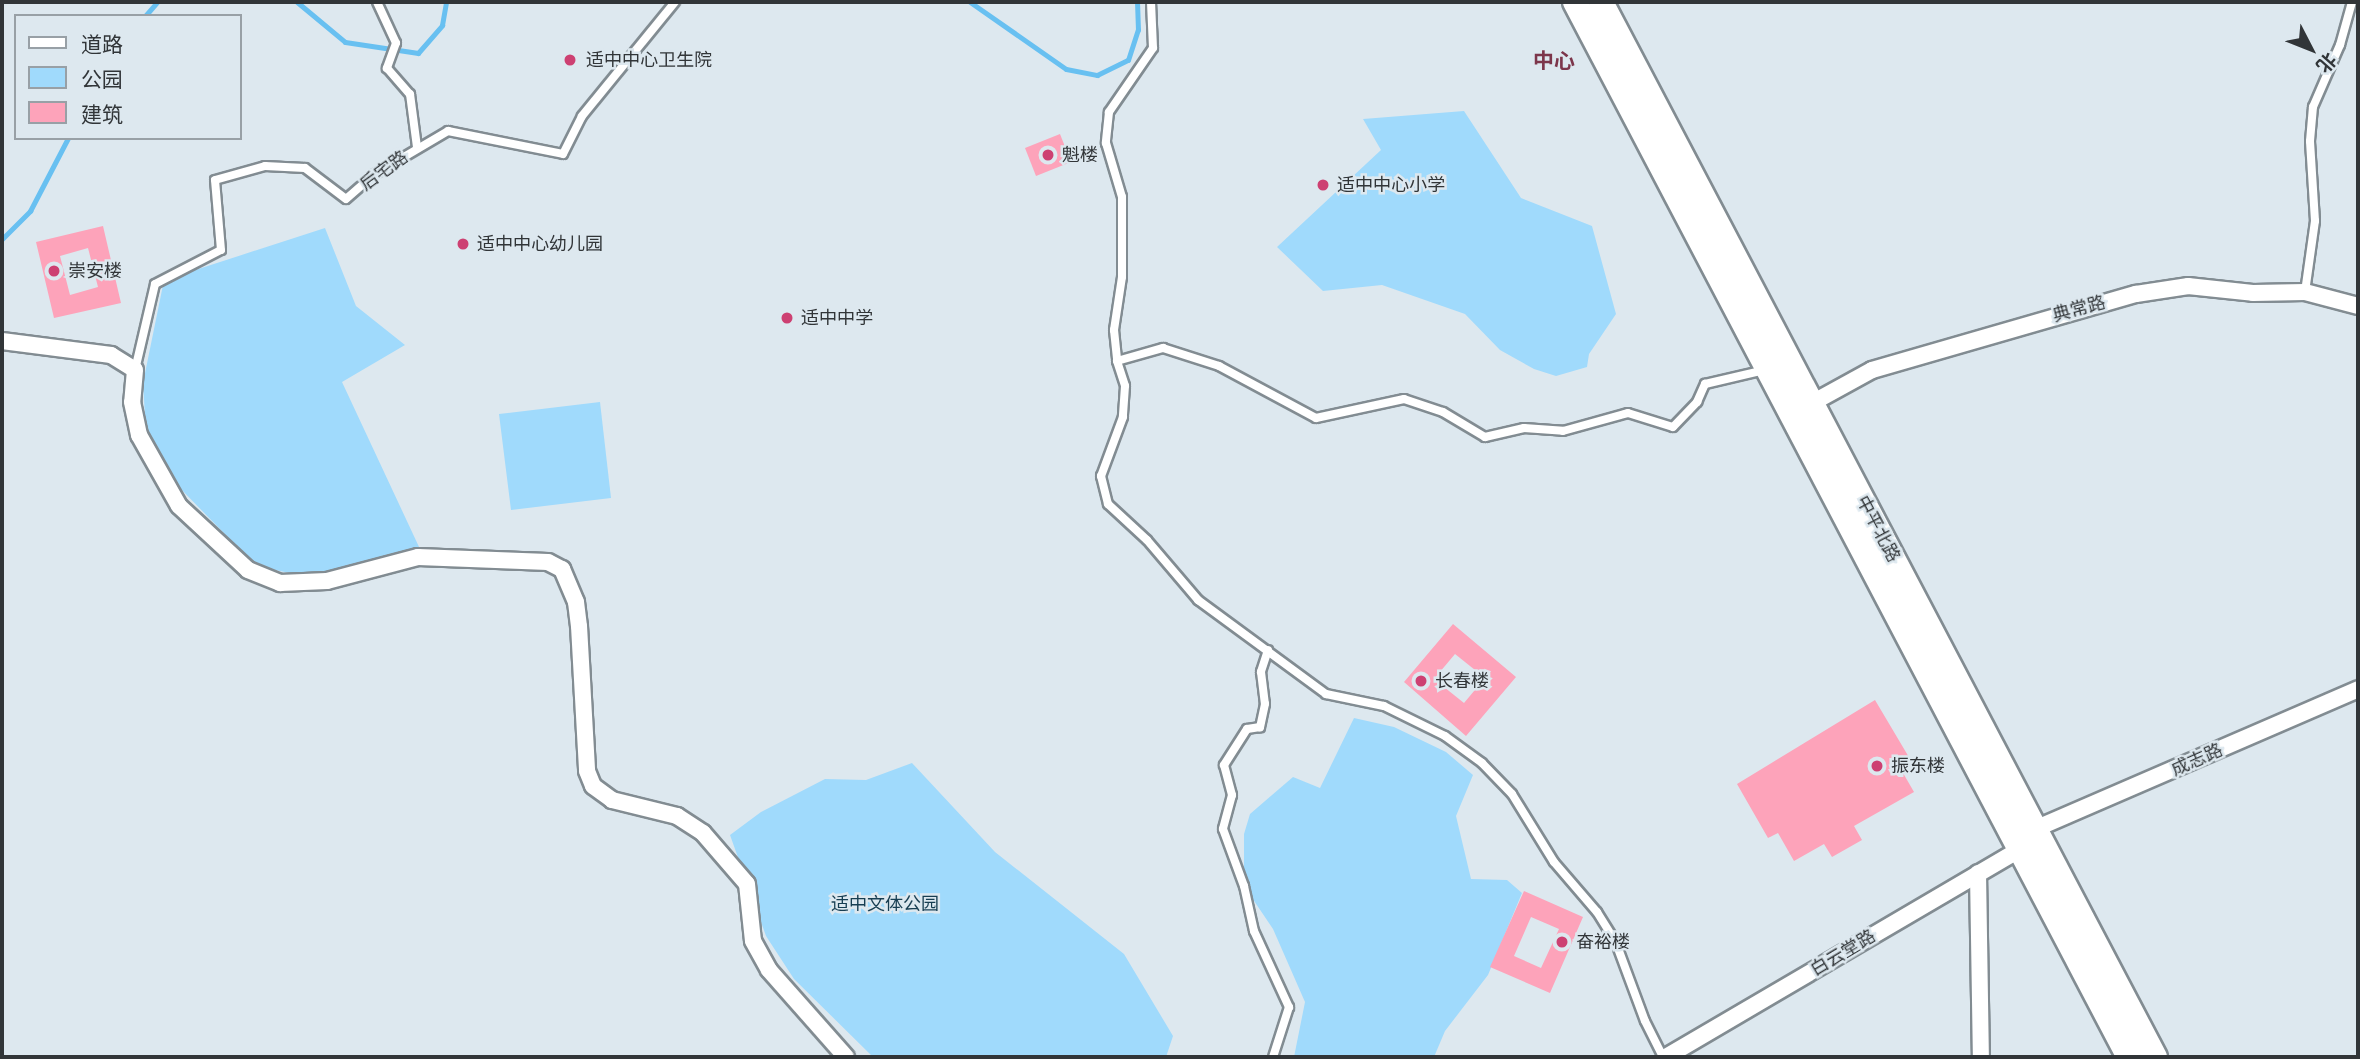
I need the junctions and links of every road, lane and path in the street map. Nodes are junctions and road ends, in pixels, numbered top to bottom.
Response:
1 (377, 2) edge
2 (675, 2) edge
3 (1151, 2) edge
4 (1575, 2) edge
5 (1601, 2) edge
6 (2352, 2) edge
7 (417, 147) junction
8 (2305, 292) junction
9 (2358, 306) edge
10 (2, 341) edge
11 (1117, 361) junction
12 (1768, 369) junction
13 (135, 370) junction
14 (1812, 404) junction
15 (1268, 650) junction
16 (2358, 689) edge
17 (2035, 829) junction
18 (2020, 849) junction
19 (1978, 873) junction
20 (846, 1057) edge
21 (1273, 1057) edge
22 (1665, 1057) edge
23 (1981, 1057) edge
24 (2129, 1057) edge
25 (2155, 1057) edge

1 - 7 lane
2 - 7 lane, 后宅路
3 - 11 lane
4 - 12 highway
5 - 14 highway, 中平北路
6 - 8 lane
7 - 13 lane, 后宅路
8 - 9 street, 典常路
8 - 14 street, 典常路
10 - 13 street
11 - 12 lane
11 - 15 lane
12 - 18 highway
13 - 20 street
14 - 17 highway, 中平北路
15 - 21 lane
15 - 22 lane
16 - 17 street, 成志路
17 - 25 highway, 中平北路
18 - 19 street, 白云堂路
18 - 24 highway
19 - 22 street, 白云堂路
19 - 23 street

